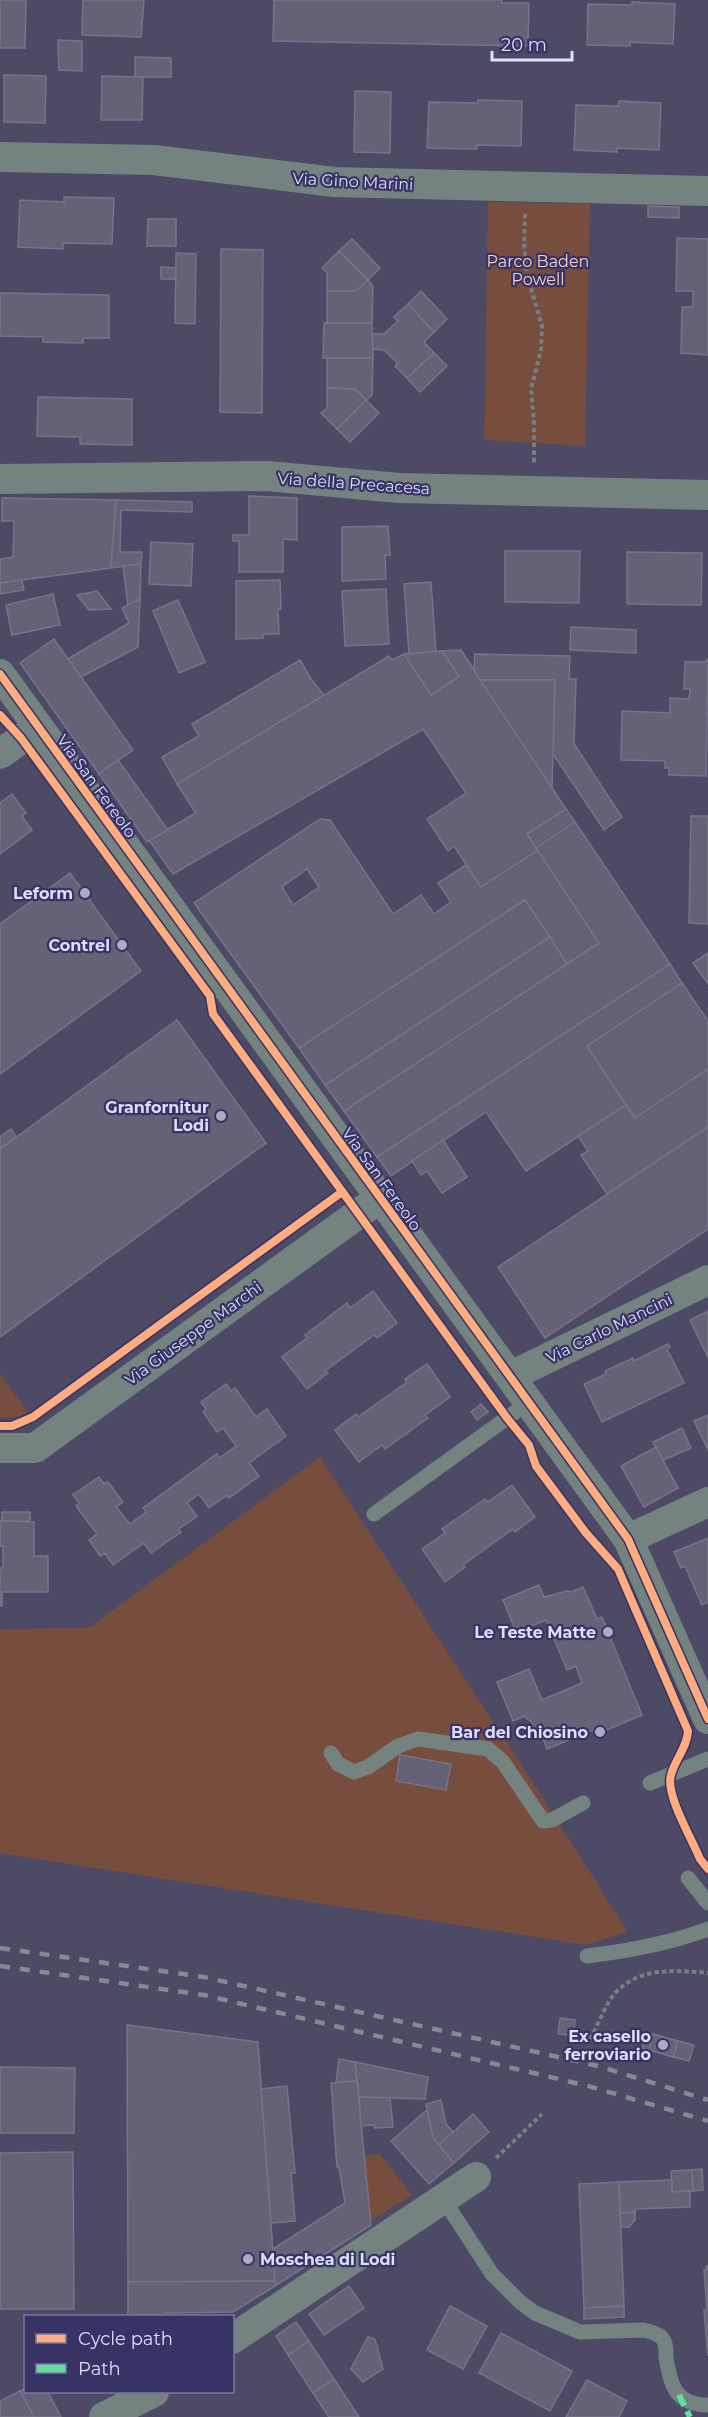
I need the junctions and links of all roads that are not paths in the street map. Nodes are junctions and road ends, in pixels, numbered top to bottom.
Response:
1 (0, 157) edge
2 (708, 191) edge
3 (0, 479) edge
4 (708, 495) edge
5 (0, 674) edge
6 (38, 727) junction
7 (0, 754) edge
8 (380, 1198) junction
9 (708, 1280) edge
10 (511, 1376) junction
11 (529, 1402) junction
12 (0, 1448) edge
13 (708, 1502) edge
14 (374, 1514) dead end
15 (628, 1539) junction
16 (708, 1719) edge
17 (331, 1753) dead end
18 (708, 1759) edge
19 (650, 1783) dead end
20 (583, 1803) dead end
21 (688, 1878) dead end
22 (708, 1903) edge
23 (708, 1929) edge
24 (587, 1956) dead end
25 (476, 2177) road end
26 (442, 2197) junction
27 (234, 2338) edge
28 (150, 2393) edge
29 (708, 2405) edge
30 (104, 2417) edge

1 - 2 street, Via Gino Marini
3 - 4 street, Via della Precacesa
5 - 6 street, Via San Fereolo
6 - 7 street
6 - 8 street, Via San Fereolo
8 - 10 street, Via San Fereolo
8 - 12 street, Via Giuseppe Marchi
9 - 10 street, Via Carlo Mancini
10 - 11 street, Via San Fereolo
11 - 14 lane
11 - 15 street, Via San Fereolo
13 - 15 street
15 - 16 street, Via San Fereolo
17 - 20 lane
18 - 19 lane
21 - 22 lane
23 - 24 lane
25 - 26 street
26 - 27 street
26 - 29 lane
28 - 30 street

